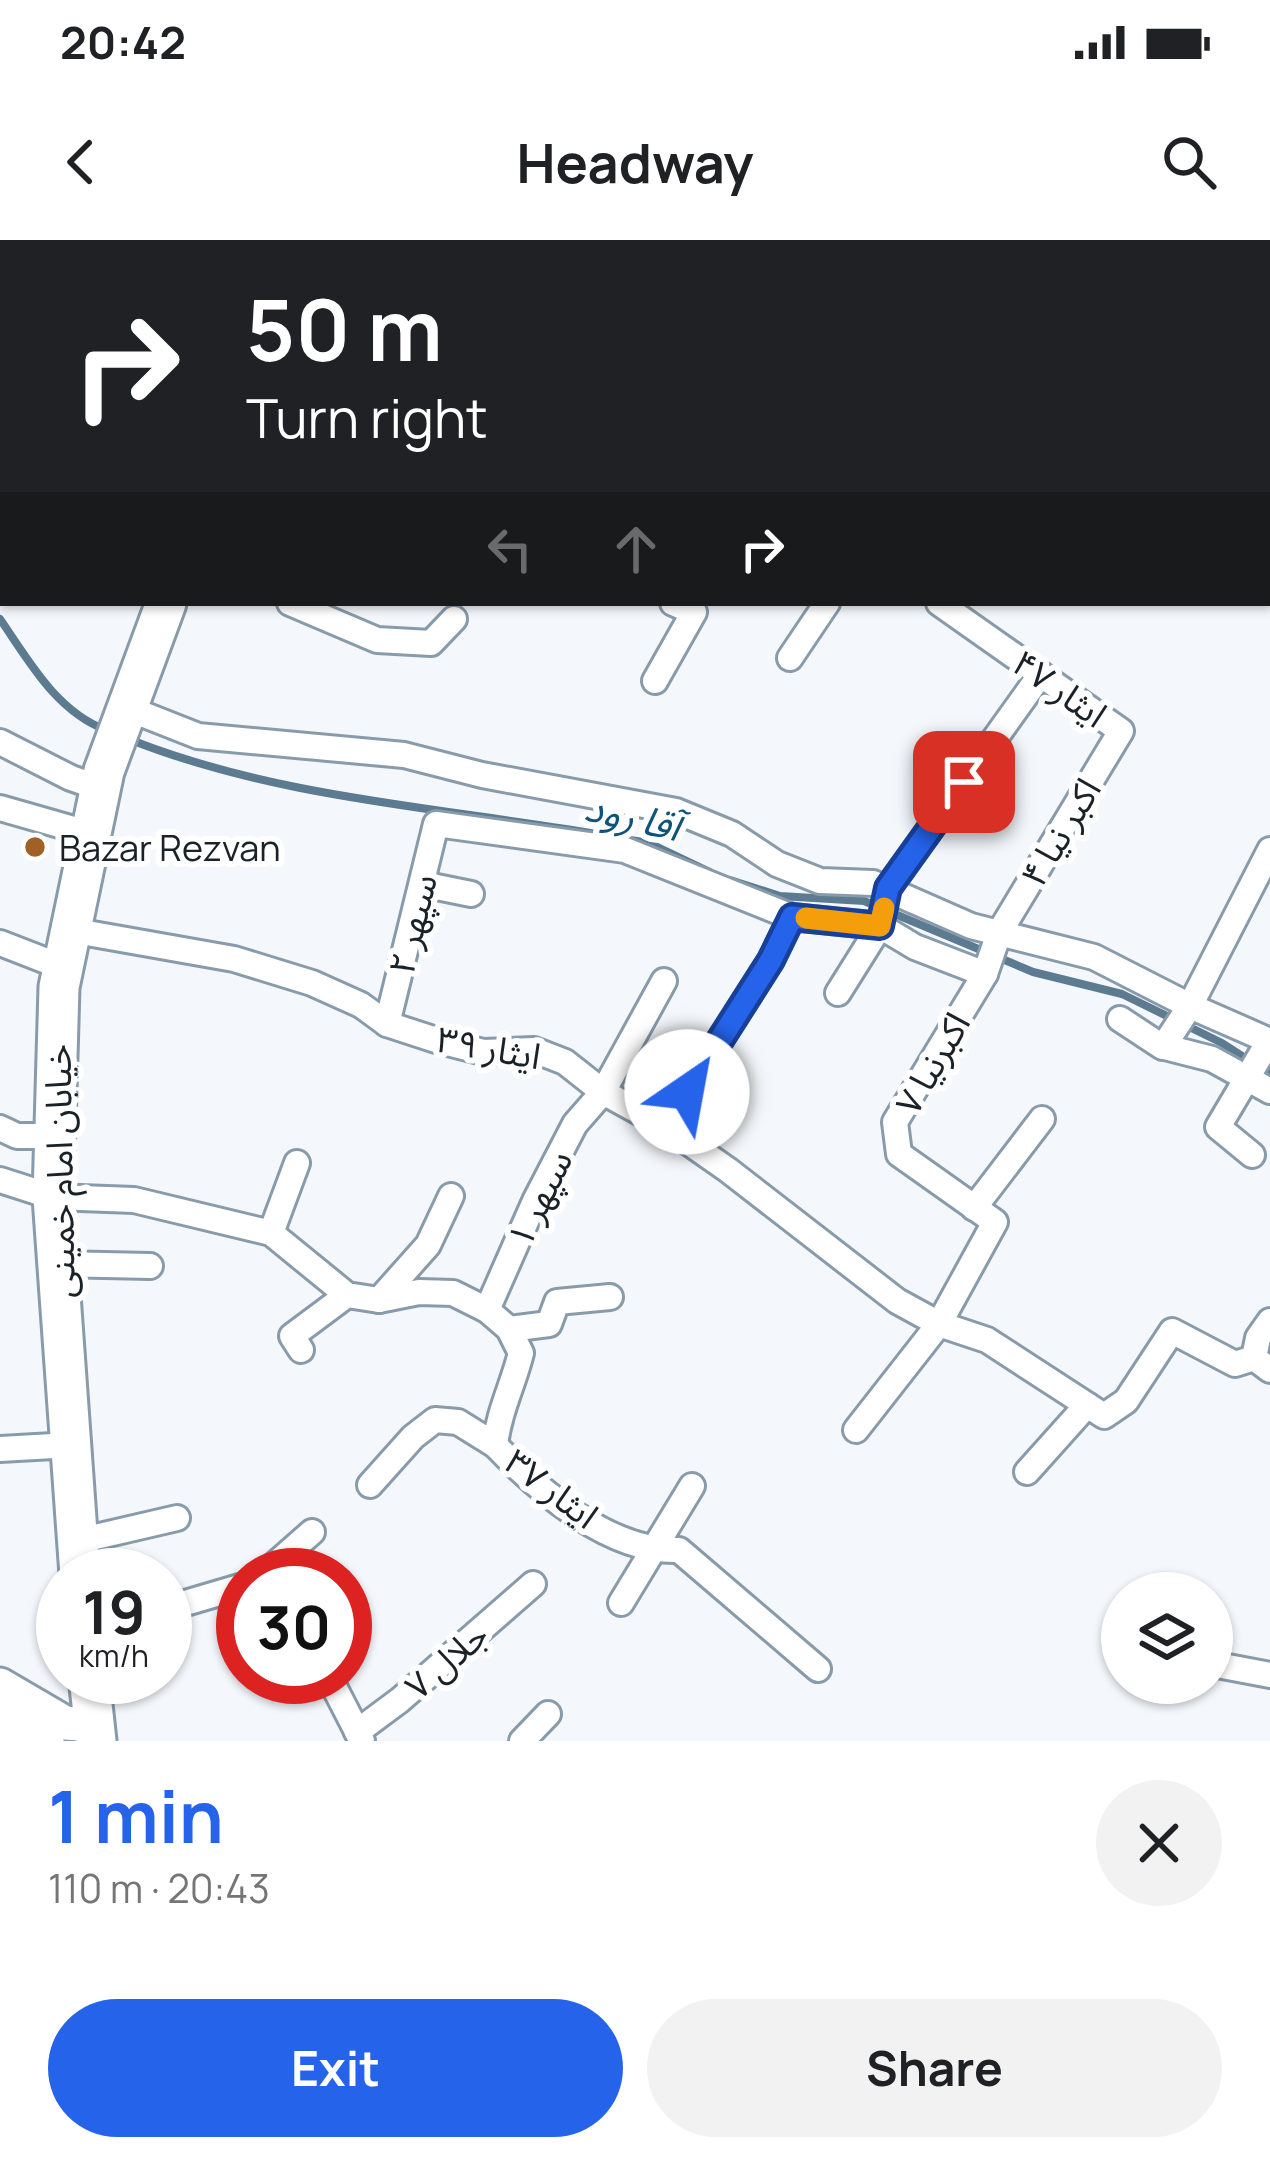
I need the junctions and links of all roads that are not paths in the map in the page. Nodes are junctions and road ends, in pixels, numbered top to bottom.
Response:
1 (297, 606) edge
2 (680, 606) edge
3 (825, 606) edge
4 (943, 606) edge
5 (157, 607) edge
6 (454, 619) dead end
7 (790, 658) dead end
8 (1041, 674) junction
9 (655, 681) dead end
10 (127, 708) junction
11 (1121, 731) joint
12 (0, 742) edge
13 (102, 780) junction
14 (0, 808) edge
15 (91, 833) junction
16 (1270, 850) edge
17 (422, 884) junction
18 (888, 888) junction
19 (471, 894) dead end
20 (792, 917) junction
21 (880, 926) junction
22 (999, 933) junction
23 (0, 943) edge
24 (66, 949) junction
25 (985, 974) junction
26 (664, 981) dead end
27 (838, 993) dead end
28 (1190, 1006) junction
29 (1120, 1019) dead end
30 (387, 1024) junction
31 (1270, 1041) edge
32 (1163, 1047) junction
33 (1245, 1075) junction
34 (1270, 1091) edge
35 (603, 1092) junction
36 (1042, 1119) dead end
37 (665, 1126) junction
38 (0, 1128) edge
39 (54, 1136) junction
40 (1252, 1155) dead end
41 (297, 1163) dead end
42 (0, 1180) edge
43 (53, 1196) junction
44 (451, 1196) dead end
45 (985, 1215) junction
46 (272, 1233) junction
47 (58, 1264) junction
48 (150, 1266) dead end
49 (347, 1295) junction
50 (610, 1297) dead end
51 (380, 1300) junction
52 (487, 1310) junction
53 (1270, 1321) edge
54 (939, 1324) junction
55 (509, 1329) junction
56 (301, 1350) dead end
57 (1262, 1364) edge
58 (1095, 1410) junction
59 (856, 1430) dead end
60 (495, 1444) junction
61 (70, 1445) junction
62 (0, 1449) edge
63 (1028, 1472) dead end
64 (370, 1485) dead end
65 (692, 1486) dead end
66 (177, 1518) dead end
67 (312, 1532) dead end
68 (78, 1548) edge
69 (104, 1548) edge
70 (294, 1548) edge
71 (652, 1552) junction
72 (532, 1584) dead end
73 (621, 1603) dead end
74 (1233, 1668) edge
75 (818, 1669) dead end
76 (1270, 1675) edge
77 (0, 1685) edge
78 (343, 1704) edge
79 (0, 1706) edge
80 (548, 1714) dead end
81 (95, 1733) edge
82 (359, 1736) edge
83 (47, 1741) edge
84 (522, 1741) edge

1 - 6 street
2 - 9 street
3 - 7 street
4 - 8 street, ایثار ۴۷
5 - 10 main road
8 - 11 street, ایثار ۴۷
8 - 18 street
10 - 13 main road, خیابان امام خمینی
10 - 18 street
11 - 22 street, اکبر نیا ۴
12 - 13 street
13 - 15 main road, خیابان امام خمینی
14 - 15 street
15 - 24 main road, خیابان امام خمینی
16 - 28 street
17 - 19 street
17 - 20 street, سپهر ۲
17 - 30 street, سپهر ۲
18 - 21 street
18 - 22 street
20 - 21 street
20 - 37 street
21 - 25 street
21 - 27 street
22 - 25 street, اکبرنیا ۷
22 - 28 street
23 - 24 street, ایثار ۳۹
24 - 30 street, ایثار ۳۹
24 - 39 main road, خیابان امام خمینی
25 - 45 street, اکبرنیا ۷
26 - 35 street, سپهر ۱
28 - 31 street
28 - 32 street
29 - 32 street
30 - 35 street, ایثار ۳۹
31 - 33 street
32 - 33 street
33 - 34 street
33 - 40 street
35 - 37 street, ایثار ۳۹
35 - 52 street, سپهر ۱
36 - 45 street
37 - 54 street, ایثار ۳۹
38 - 39 street
39 - 43 main road, خیابان امام خمینی
41 - 46 street
42 - 43 street
43 - 46 street
43 - 47 main road, خیابان امام خمینی
44 - 51 street
45 - 54 street
46 - 49 street
47 - 48 street
47 - 61 main road, خیابان امام خمینی
49 - 51 street
49 - 56 street
50 - 55 street
51 - 52 street
52 - 55 street
53 - 57 street
54 - 58 street, ایثار ۳۹
54 - 59 street
55 - 60 street, ایثار ۳۷
57 - 58 street
58 - 63 street
60 - 64 street
60 - 71 street, ایثار ۳۷
61 - 62 street
61 - 68 main road, خیابان امام خمینی
65 - 71 street
66 - 69 street
67 - 70 street
71 - 73 street
71 - 75 street, ایثار ۳۷
72 - 82 street, جلال ۷
74 - 76 street
77 - 81 main road
78 - 82 street
79 - 83 main road
80 - 84 street

